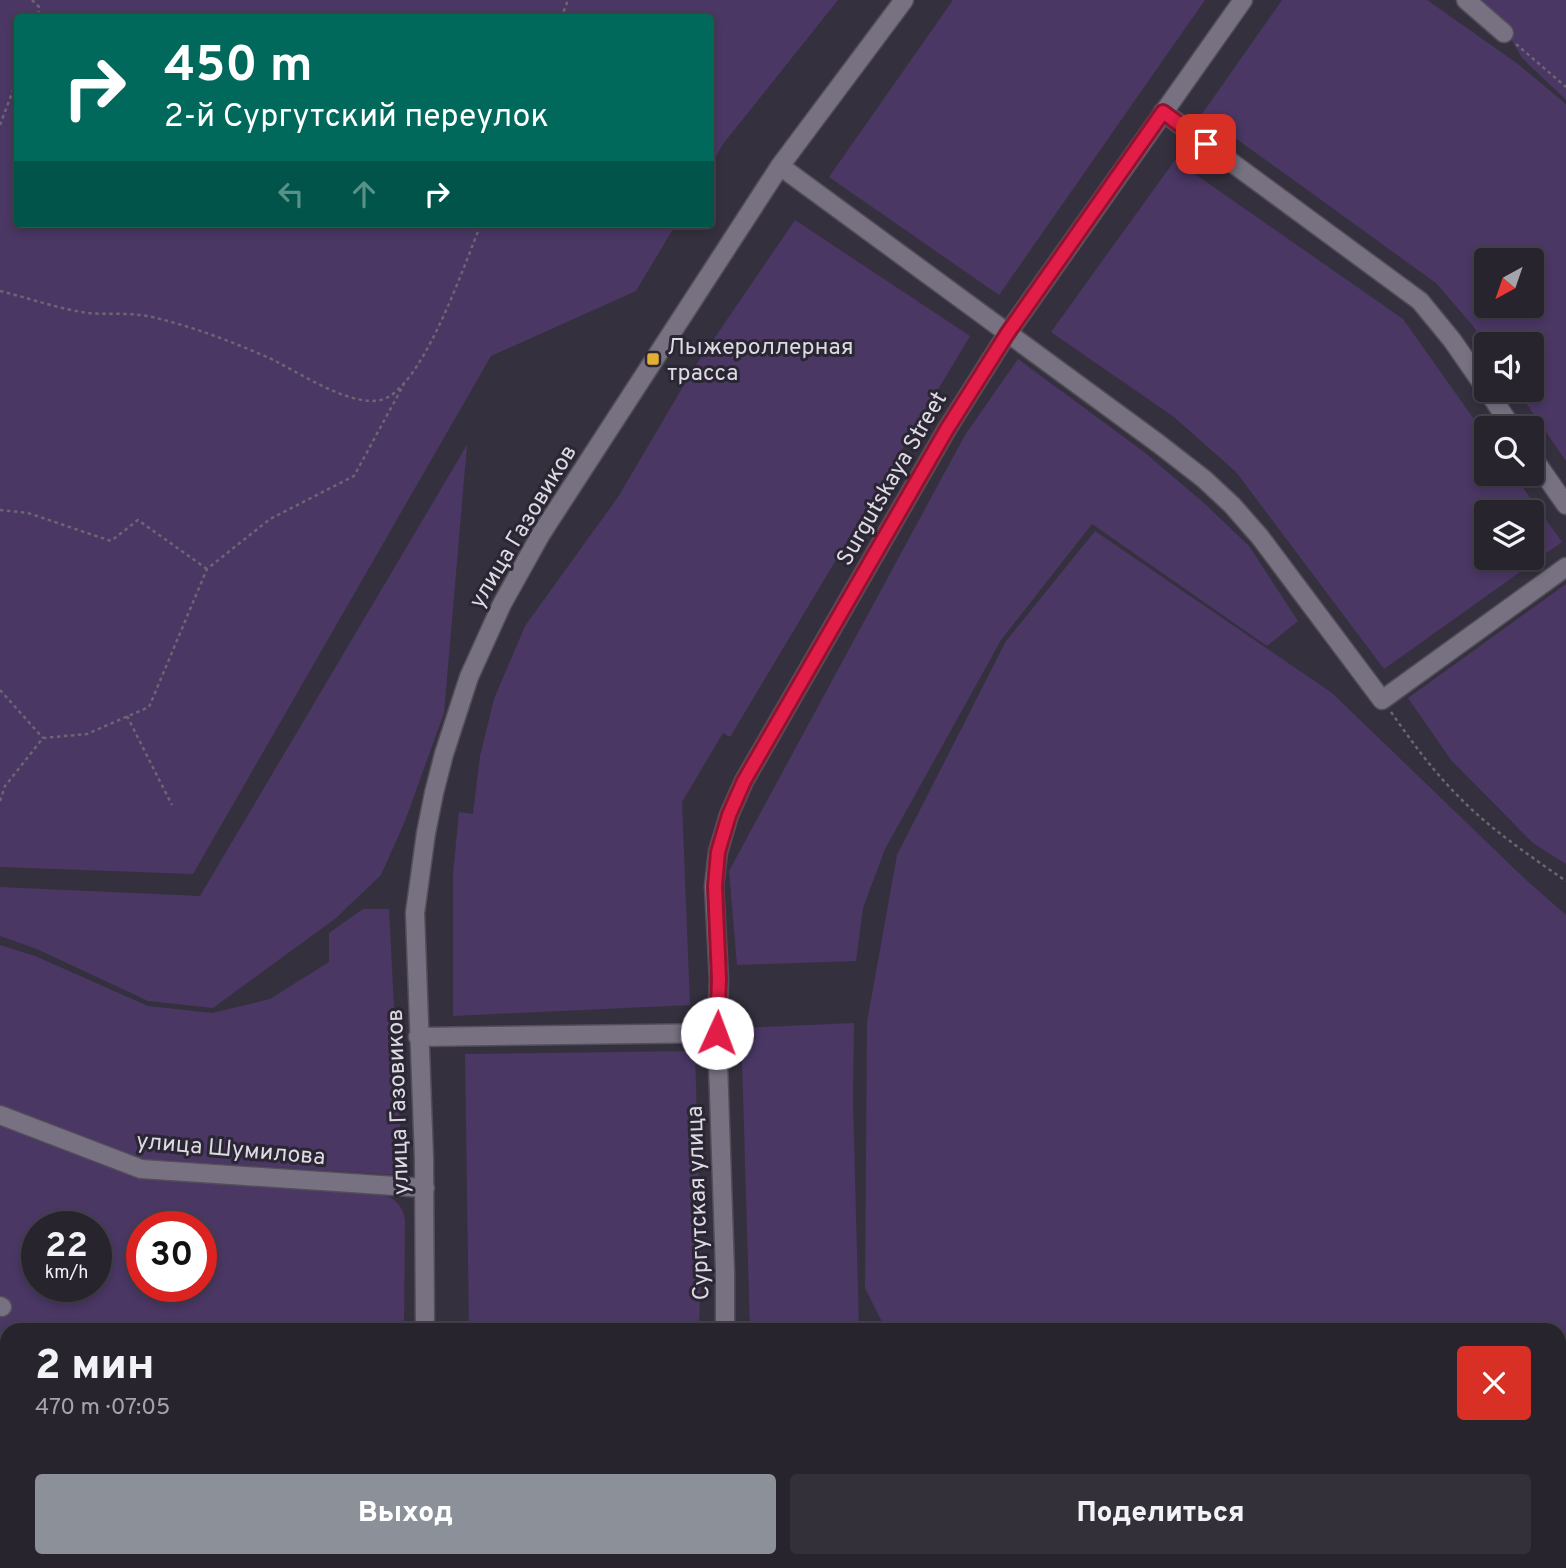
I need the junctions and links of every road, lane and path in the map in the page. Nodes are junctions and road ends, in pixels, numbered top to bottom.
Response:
1 (904, 0) edge
2 (1243, 0) edge
3 (1466, 0) edge
4 (1504, 33) joint
5 (1566, 87) edge
6 (14, 88) edge
7 (1163, 112) junction
8 (0, 125) edge
9 (780, 166) junction
10 (479, 228) edge
11 (0, 291) edge
12 (1007, 334) junction
13 (1474, 372) edge
14 (404, 384) junction
15 (1544, 474) edge
16 (1566, 505) edge
17 (0, 510) edge
18 (1566, 567) edge
19 (207, 569) junction
20 (0, 690) edge
21 (1382, 700) junction
22 (127, 716) junction
23 (43, 738) junction
24 (0, 801) edge
25 (172, 805) dead end
26 (1566, 881) edge
27 (717, 1033) junction
28 (418, 1037) junction
29 (0, 1115) edge
30 (425, 1188) junction
31 (425, 1323) edge
32 (725, 1323) edge

1 - 9 street, улица Газовиков
2 - 7 street, Surgutskaya Street
3 - 4 street
4 - 5 path
6 - 8 path
7 - 12 street, Surgutskaya Street
7 - 13 street
9 - 12 street
9 - 28 street, улица Газовиков
10 - 14 path
11 - 14 path
12 - 21 street
12 - 27 street, Surgutskaya Street
14 - 19 path
15 - 16 street
17 - 19 path
18 - 21 street
19 - 22 path
20 - 23 path
21 - 26 path
22 - 23 path
22 - 25 path
23 - 24 path
27 - 28 street
27 - 32 street, Сургутская улица
28 - 30 street, улица Газовиков
29 - 30 street, улица Шумилова
30 - 31 street, улица Газовиков

